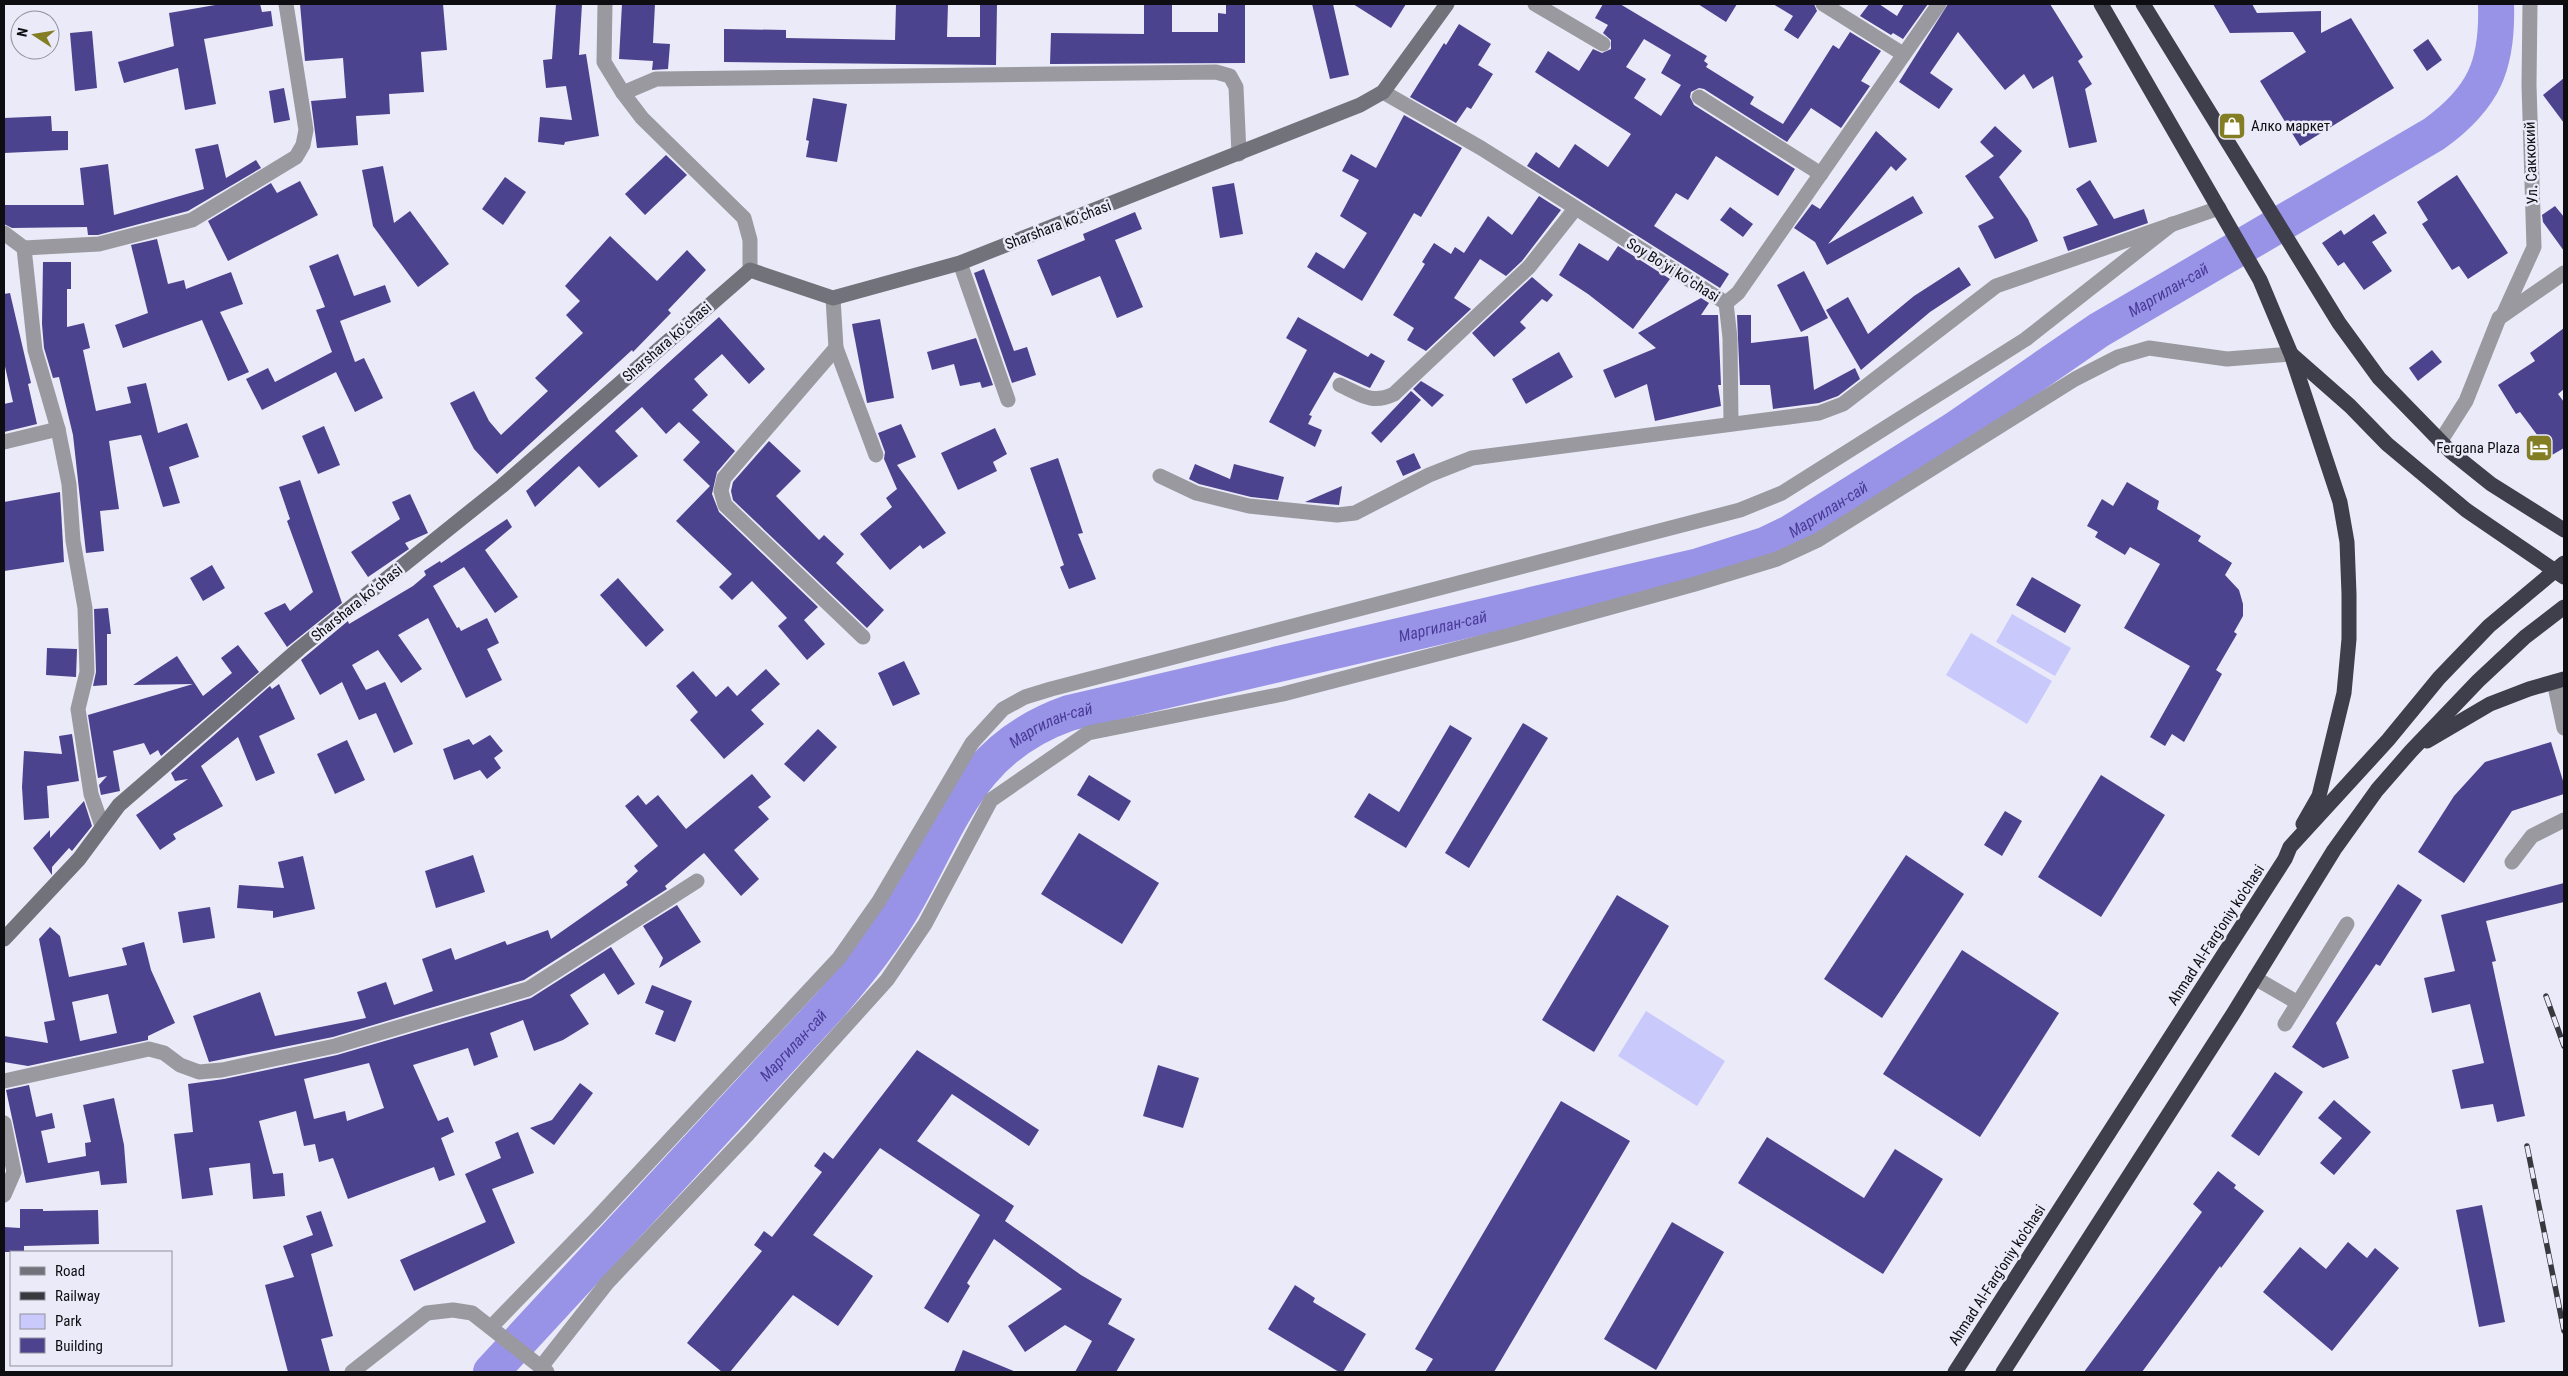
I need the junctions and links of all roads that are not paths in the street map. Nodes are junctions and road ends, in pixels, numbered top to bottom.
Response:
1 (286, 4) edge
2 (605, 4) edge
3 (1447, 4) edge
4 (1535, 4) edge
5 (1823, 4) edge
6 (1939, 4) edge
7 (2101, 4) edge
8 (2143, 4) edge
9 (2530, 4) edge
10 (1603, 44) dead end
11 (1903, 54) junction
12 (1383, 92) junction
13 (623, 93) junction
14 (1699, 97) dead end
15 (1239, 154) junction
16 (1821, 174) junction
17 (2219, 208) junction
18 (1575, 209) junction
19 (2172, 224) junction
20 (4, 233) edge
21 (24, 248) junction
22 (960, 263) junction
23 (750, 270) junction
24 (2564, 273) edge
25 (833, 298) junction
26 (1726, 303) junction
27 (2503, 314) junction
28 (836, 348) junction
29 (2291, 354) junction
30 (1340, 385) dead end
31 (1008, 400) dead end
32 (1732, 424) junction
33 (58, 429) junction
34 (4, 442) edge
35 (2440, 442) junction
36 (876, 455) dead end
37 (1160, 476) dead end
38 (2564, 530) edge
39 (2561, 570) edge
40 (2564, 607) edge
41 (863, 638) dead end
42 (2559, 680) edge
43 (2564, 724) edge
44 (2411, 751) junction
45 (2564, 820) edge
46 (102, 826) junction
47 (2290, 847) junction
48 (2512, 862) dead end
49 (697, 881) dead end
50 (2347, 924) dead end
51 (4, 939) edge
52 (2255, 978) junction
53 (2298, 1003) junction
54 (2285, 1024) dead end
55 (4, 1081) edge
56 (4, 1123) edge
57 (4, 1195) edge
58 (492, 1326) junction
59 (544, 1369) edge
60 (352, 1372) edge
61 (1955, 1372) edge
62 (2003, 1372) edge

1 - 21 street
2 - 13 street
3 - 12 street, Sharshara koʻchasi
4 - 10 street
5 - 11 street
6 - 11 street, Soy Boʻyi koʻchasi
7 - 17 highway
8 - 35 highway
9 - 27 street, Ул. Саккокий
11 - 16 street, Soy Boʻyi koʻchasi
12 - 15 street, Sharshara koʻchasi
12 - 18 street, Soy Boʻyi koʻchasi
13 - 15 street
13 - 23 street
14 - 16 street
15 - 22 street, Sharshara koʻchasi
16 - 26 street, Soy Boʻyi koʻchasi
17 - 19 street
17 - 29 highway
18 - 26 street, Soy Boʻyi koʻchasi
18 - 30 street
19 - 32 street
19 - 58 street
20 - 21 street
21 - 33 street
22 - 25 street, Sharshara koʻchasi
22 - 31 street
23 - 25 street
23 - 46 street, Sharshara koʻchasi
24 - 27 street
25 - 28 street
26 - 32 street
27 - 35 street, Ул. Саккокий
28 - 36 street
28 - 41 street
29 - 39 highway
29 - 47 highway
29 - 59 street
32 - 37 street
33 - 34 street
33 - 46 street
35 - 38 highway
39 - 47 highway, Ahmad Al-Farg'oniy ko'chasi
40 - 44 highway
42 - 43 street
42 - 44 highway
44 - 52 highway
45 - 48 street
46 - 51 street, Sharshara koʻchasi
47 - 61 highway, Ahmad Al-Farg'oniy ko'chasi
49 - 55 street
50 - 53 street
52 - 53 street
52 - 62 highway
53 - 54 street
56 - 57 street
58 - 59 street
58 - 60 street

